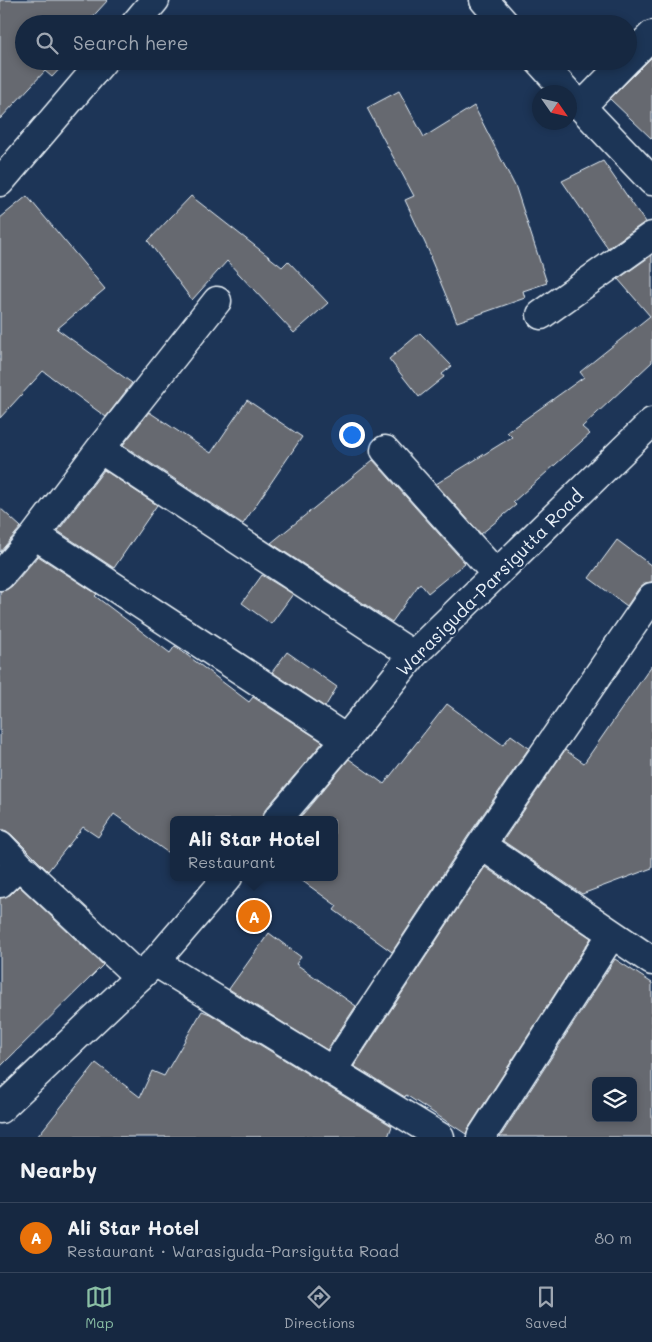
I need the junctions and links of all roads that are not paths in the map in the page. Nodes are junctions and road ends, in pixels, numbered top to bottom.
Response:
1 (155, 0) edge
2 (484, 0) edge
3 (142, 15) edge
4 (497, 15) edge
5 (652, 35) edge
6 (637, 50) edge
7 (95, 70) edge
8 (547, 70) edge
9 (613, 70) edge
10 (561, 85) edge
11 (577, 95) edge
12 (577, 102) edge
13 (652, 181) edge
14 (0, 182) edge
15 (652, 236) edge
16 (217, 301) dead end
17 (541, 315) dead end
18 (652, 422) edge
19 (100, 449) junction
20 (385, 450) dead end
21 (35, 535) junction
22 (496, 574) junction
23 (0, 576) edge
24 (652, 597) edge
25 (413, 655) junction
26 (346, 739) junction
27 (280, 816) edge
28 (0, 845) edge
29 (481, 846) junction
30 (10, 874) edge
31 (225, 881) edge
32 (612, 934) junction
33 (652, 961) edge
34 (147, 970) junction
35 (332, 1071) junction
36 (0, 1109) edge
37 (440, 1137) edge
38 (481, 1137) edge

1 - 3 street
2 - 4 street
5 - 6 street
7 - 14 street
8 - 10 street
9 - 11 street
12 - 13 street
15 - 17 street
16 - 19 street
18 - 22 street, Warasiguda-Parsigutta Road
19 - 21 street
19 - 25 street
20 - 22 street
21 - 23 street
21 - 26 street
22 - 25 street, Warasiguda-Parsigutta Road
24 - 29 street
25 - 26 street, Warasiguda-Parsigutta Road
26 - 27 street, Warasiguda-Parsigutta Road
28 - 30 street
29 - 32 street
29 - 35 street
30 - 34 street
31 - 34 street
32 - 33 street
32 - 38 street
34 - 35 street
34 - 36 street
35 - 37 street

